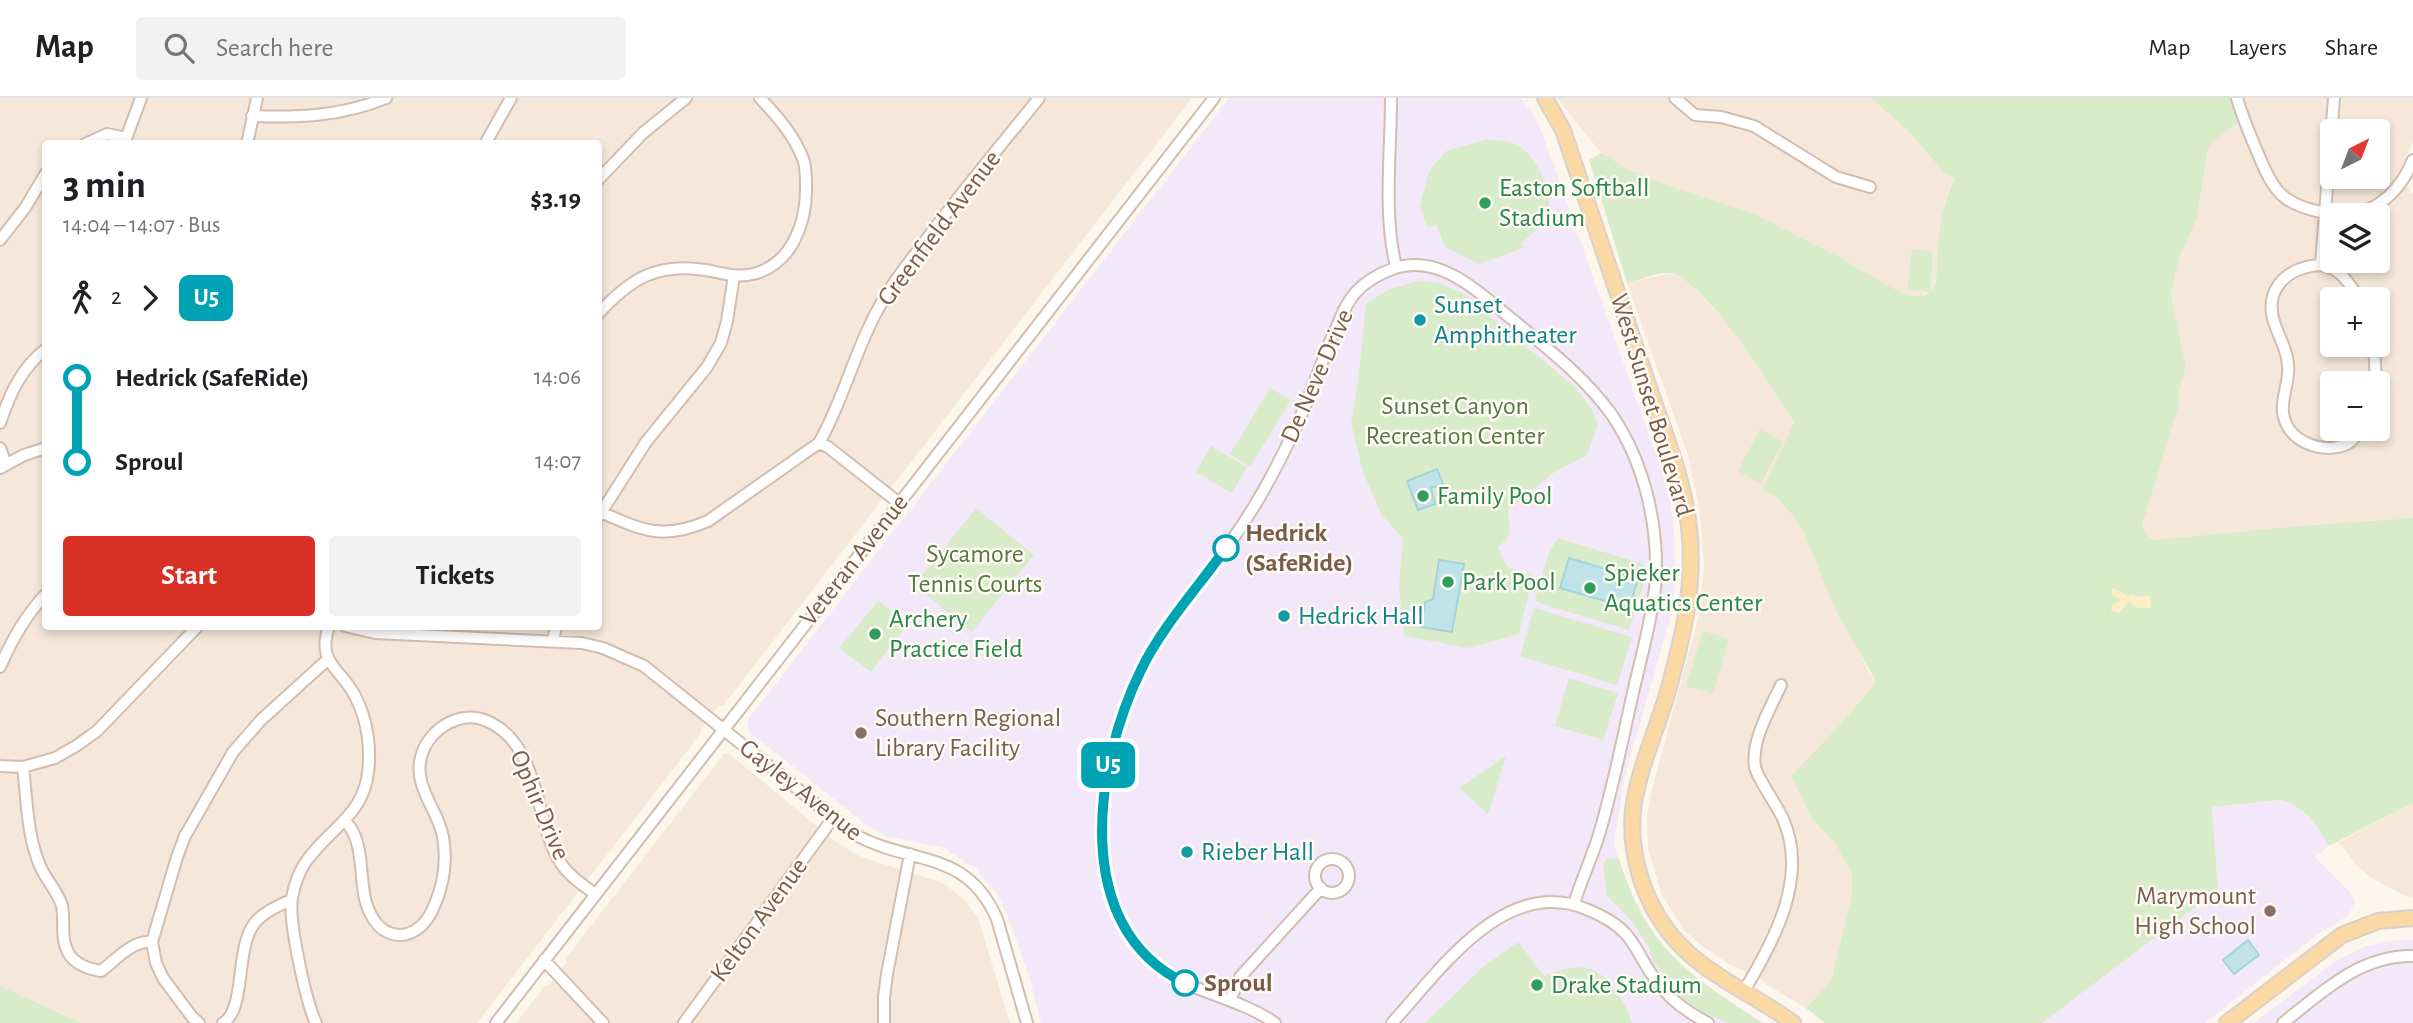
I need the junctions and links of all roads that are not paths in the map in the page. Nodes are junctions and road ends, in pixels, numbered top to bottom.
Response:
1 (141, 98) edge
2 (257, 98) edge
3 (386, 98) edge
4 (511, 98) edge
5 (686, 98) edge
6 (760, 98) edge
7 (1039, 98) edge
8 (1214, 98) edge
9 (1391, 98) edge
10 (1545, 98) edge
11 (1675, 98) edge
12 (2237, 98) edge
13 (2334, 98) edge
14 (252, 116) junction
15 (94, 140) edge
16 (122, 140) edge
17 (125, 140) edge
18 (248, 140) edge
19 (487, 140) edge
20 (2413, 160) edge
21 (602, 176) edge
22 (42, 180) edge
23 (1870, 187) dead end
24 (2329, 203) edge
25 (2379, 203) edge
26 (2320, 212) edge
27 (0, 240) edge
28 (2320, 264) edge
29 (1396, 267) junction
30 (2340, 273) edge
31 (734, 276) junction
32 (2352, 287) edge
33 (602, 310) edge
34 (42, 353) edge
35 (0, 423) edge
36 (2351, 441) edge
37 (819, 443) junction
38 (0, 448) edge
39 (42, 450) edge
40 (3, 466) edge
41 (899, 503) junction
42 (602, 509) edge
43 (602, 515) edge
44 (42, 598) edge
45 (194, 630) edge
46 (328, 630) edge
47 (362, 630) edge
48 (555, 630) edge
49 (553, 641) junction
50 (327, 660) junction
51 (0, 667) edge
52 (1780, 685) dead end
53 (722, 729) junction
54 (0, 766) edge
55 (23, 767) junction
56 (833, 818) junction
57 (346, 821) junction
58 (910, 854) junction
59 (1321, 888) dead end
60 (595, 894) junction
61 (292, 900) junction
62 (1574, 904) junction
63 (2413, 918) edge
64 (152, 942) junction
65 (2413, 956) edge
66 (544, 960) junction
67 (1744, 991) junction
68 (1230, 1000) junction
69 (882, 1022) edge
70 (200, 1023) edge
71 (223, 1023) edge
72 (316, 1023) edge
73 (496, 1023) edge
74 (603, 1023) edge
75 (684, 1023) edge
76 (1027, 1023) edge
77 (1275, 1023) edge
78 (1392, 1023) edge
79 (1708, 1023) edge
80 (1793, 1023) edge
81 (2227, 1023) edge
82 (2283, 1023) edge

1 - 17 street
2 - 14 street
3 - 14 street
4 - 19 street
5 - 21 street
6 - 31 street
7 - 37 street, Greenfield Avenue
8 - 41 street, Veteran Avenue
9 - 29 street
10 - 67 main road, West Sunset Boulevard
11 - 23 street
12 - 26 street
13 - 24 street
14 - 18 street
15 - 16 street
20 - 25 street
22 - 27 street
28 - 36 street
29 - 62 street, De Neve Drive
29 - 68 street, De Neve Drive
30 - 32 street
31 - 33 street
31 - 42 street
34 - 35 street
37 - 41 street
37 - 43 street
38 - 40 street
39 - 40 street
41 - 53 street, Veteran Avenue
44 - 51 street
45 - 55 street
46 - 50 street
47 - 49 street, Gayley Avenue
48 - 49 street
49 - 53 street, Gayley Avenue
50 - 57 street
50 - 64 street
52 - 67 street
53 - 56 street, Gayley Avenue
53 - 60 street, Veteran Avenue
54 - 55 street
55 - 64 street
56 - 58 street, Gayley Avenue
56 - 75 street, Kelton Avenue
57 - 60 street, Ophir Drive
57 - 61 street
58 - 69 street
58 - 76 street, Gayley Avenue
59 - 68 street
60 - 66 street, Veteran Avenue
61 - 71 street
61 - 72 street
62 - 78 street
62 - 79 street
63 - 81 main road
64 - 70 street
65 - 82 street
66 - 73 street, Veteran Avenue
66 - 74 street
67 - 80 main road, West Sunset Boulevard
68 - 77 street, De Neve Drive

